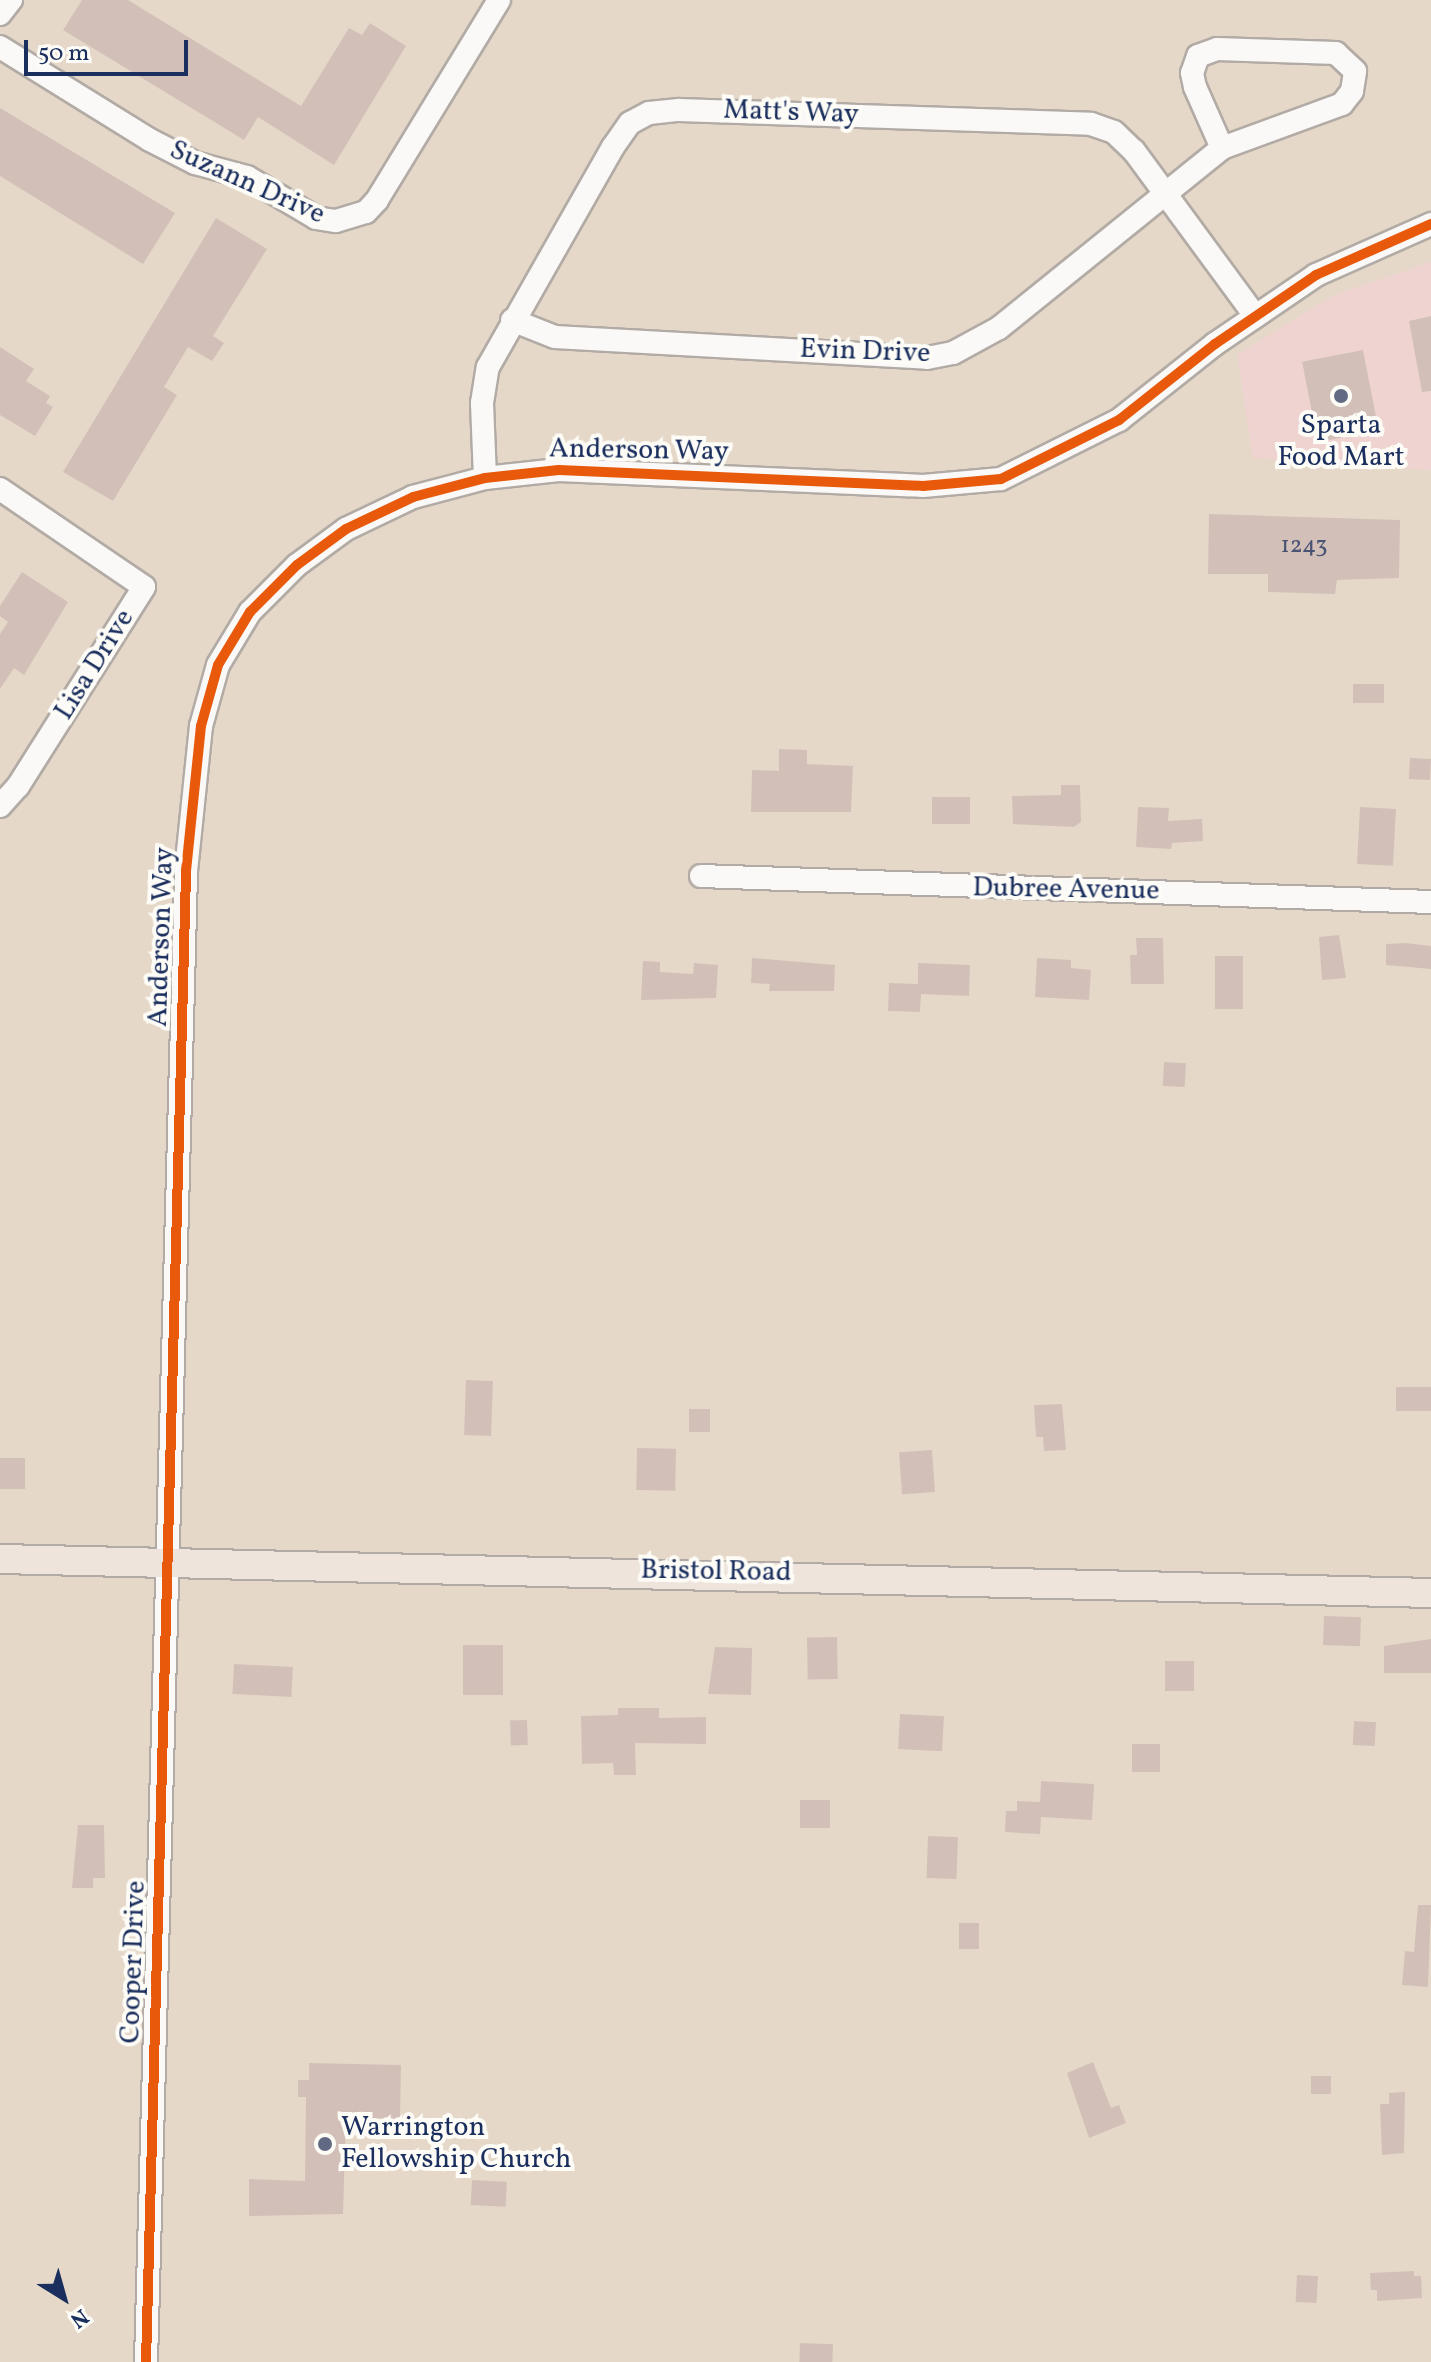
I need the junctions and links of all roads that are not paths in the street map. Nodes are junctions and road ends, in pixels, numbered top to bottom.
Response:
1 (11, 0) edge
2 (499, 0) edge
3 (0, 14) edge
4 (0, 47) edge
5 (1222, 148) junction
6 (1168, 192) junction
7 (1431, 224) edge
8 (1255, 316) junction
9 (512, 320) junction
10 (485, 478) junction
11 (0, 489) edge
12 (0, 806) edge
13 (701, 876) dead end
14 (1431, 902) edge
15 (0, 1559) edge
16 (169, 1564) junction
17 (1431, 1593) edge
18 (146, 2362) edge

1 - 3 street
2 - 4 street, Suzann Drive
5 - 5 street, Evin Drive
5 - 6 street, Evin Drive
6 - 8 street, Matt's Way
6 - 9 street, Evin Drive
6 - 9 street, Matt's Way
7 - 8 street, Anderson Way
8 - 10 street, Anderson Way
9 - 10 street, Matt's Way
10 - 16 street, Anderson Way
11 - 12 street, Lisa Drive
13 - 14 street, Dubree Avenue
15 - 16 main road, Bristol Road
16 - 17 main road, Bristol Road
16 - 18 street, Cooper Drive

